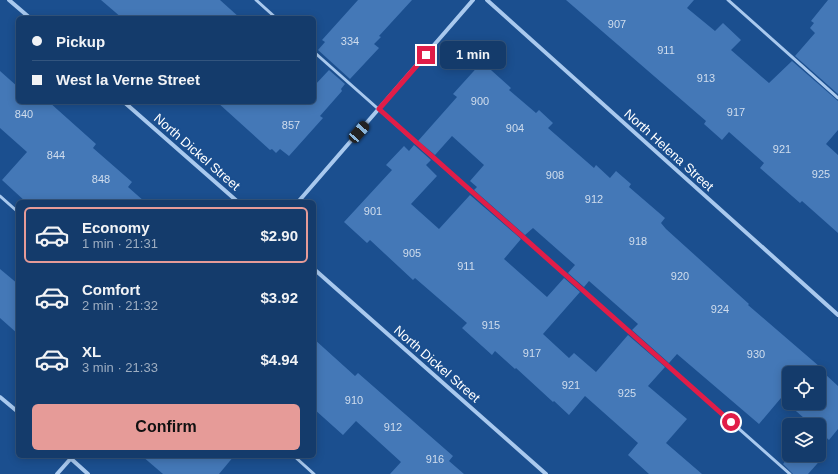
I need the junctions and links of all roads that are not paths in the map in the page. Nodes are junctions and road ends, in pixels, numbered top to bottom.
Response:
1 (9, 0) edge
2 (256, 0) edge
3 (473, 0) edge
4 (487, 0) edge
5 (728, 0) edge
6 (28, 16) edge
7 (274, 16) edge
8 (316, 54) edge
9 (838, 98) edge
10 (126, 104) edge
11 (379, 109) junction
12 (0, 196) edge
13 (236, 200) edge
14 (300, 200) edge
15 (16, 210) edge
16 (316, 272) edge
17 (838, 315) edge
18 (0, 397) edge
19 (16, 410) edge
20 (70, 458) edge
21 (72, 458) edge
22 (296, 458) edge
23 (57, 474) edge
24 (88, 474) edge
25 (314, 474) edge
26 (546, 474) edge
27 (790, 474) edge

1 - 6 street
2 - 7 lane
3 - 11 street
4 - 17 street, North Helena Street
5 - 9 lane
8 - 11 lane
10 - 13 street, North Dickel Street
11 - 14 street
11 - 27 lane
12 - 15 lane
16 - 26 street, North Dickel Street
18 - 19 street
20 - 23 street
21 - 24 street
22 - 25 lane

